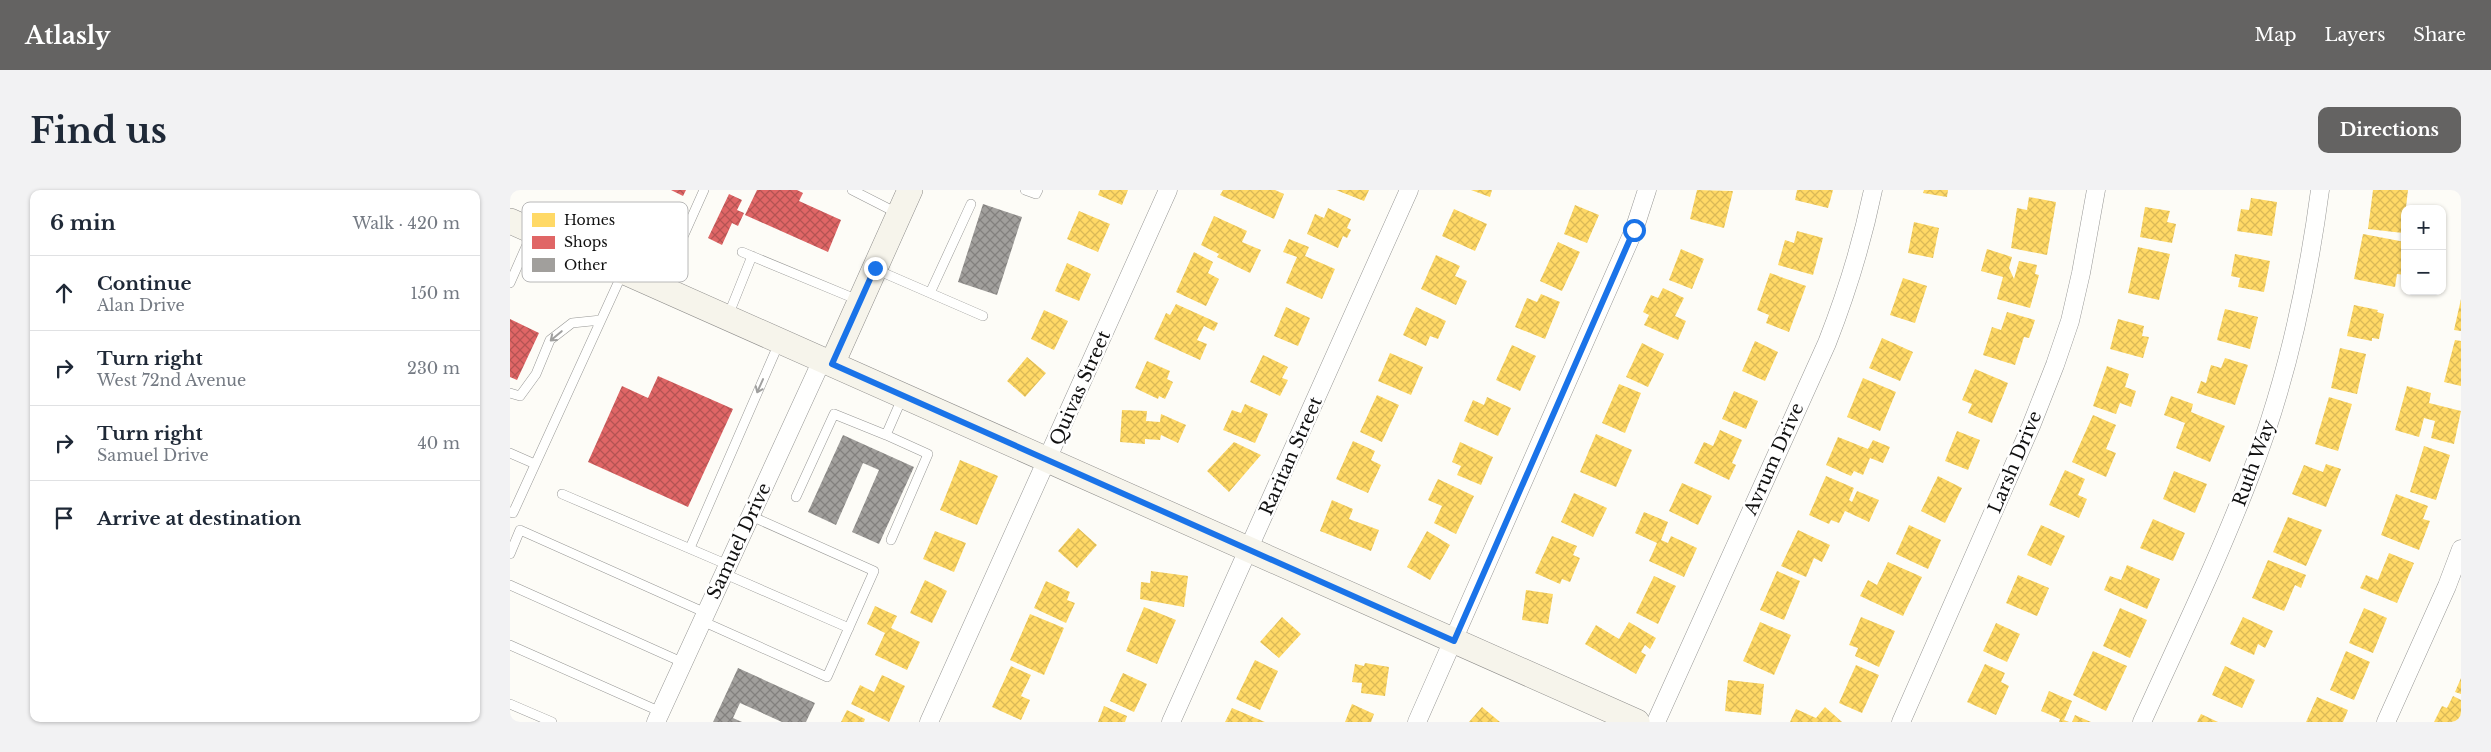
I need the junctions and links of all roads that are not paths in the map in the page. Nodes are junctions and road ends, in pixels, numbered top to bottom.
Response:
1 (704, 190) edge
2 (852, 190) edge
3 (910, 190) edge
4 (1026, 190) edge
5 (1038, 190) edge
6 (1168, 190) edge
7 (1409, 190) edge
8 (1647, 190) edge
9 (1873, 190) edge
10 (2096, 190) edge
11 (2320, 190) edge
12 (971, 204) dead end
13 (899, 214) junction
14 (510, 221) edge
15 (522, 226) edge
16 (688, 226) edge
17 (742, 252) dead end
18 (522, 256) edge
19 (752, 256) junction
20 (875, 268) junction
21 (618, 282) edge
22 (647, 282) edge
23 (663, 282) edge
24 (510, 283) edge
25 (660, 288) junction
26 (930, 293) junction
27 (860, 302) junction
28 (983, 316) dead end
29 (728, 318) junction
30 (600, 320) junction
31 (780, 341) junction
32 (827, 362) junction
33 (510, 393) edge
34 (903, 396) junction
35 (886, 435) junction
36 (510, 453) edge
37 (1048, 460) junction
38 (535, 464) junction
39 (562, 494) dead end
40 (796, 497) dead end
41 (510, 512) edge
42 (751, 516) junction
43 (891, 540) dead end
44 (690, 548) junction
45 (2461, 549) edge
46 (1249, 550) junction
47 (510, 554) edge
48 (726, 569) junction
49 (510, 585) edge
50 (704, 617) junction
51 (849, 628) junction
52 (1454, 641) junction
53 (510, 645) edge
54 (684, 662) junction
55 (510, 704) edge
56 (659, 717) edge
57 (552, 722) edge
58 (929, 722) edge
59 (1171, 722) edge
60 (1417, 722) edge
61 (1637, 722) edge
62 (1656, 722) edge
63 (1901, 722) edge
64 (2142, 722) edge
65 (2386, 722) edge

1 - 16 lane
2 - 13 lane
3 - 13 main road, Samuel Drive
4 - 5 lane
6 - 37 street, Quivas Street
7 - 46 street, Raritan Street
8 - 52 street
9 - 62 street, Avrum Drive
10 - 63 street, Larsh Drive
11 - 64 street, Ruth Way
12 - 26 lane
13 - 20 main road, Samuel Drive
14 - 15 main road
17 - 19 lane
18 - 24 lane
19 - 27 lane
19 - 29 lane
20 - 26 lane
20 - 27 main road, Samuel Drive
21 - 30 lane
22 - 25 main road
23 - 25 lane
25 - 29 main road
26 - 28 lane
27 - 32 main road, Samuel Drive
29 - 31 main road
30 -> 33 lane
30 - 38 lane
31 - 32 main road
31 -> 44 lane
32 - 34 main road
32 - 42 street, Samuel Drive
34 - 35 lane
34 - 37 main road
35 - 40 lane
35 - 43 lane
36 - 38 lane
37 - 46 main road
37 - 58 street, Quivas Street
38 - 41 lane
39 - 44 lane
42 - 48 street, Samuel Drive
42 - 51 lane
44 - 48 lane
45 - 65 street
46 - 52 main road
46 - 59 street, Raritan Street
47 - 50 lane
48 - 50 street, Samuel Drive
48 - 51 lane
49 - 54 lane
50 - 51 lane
50 - 54 street, Samuel Drive
52 - 60 street
52 - 61 main road
53 - 56 lane
54 - 56 street, Samuel Drive
55 - 57 lane

